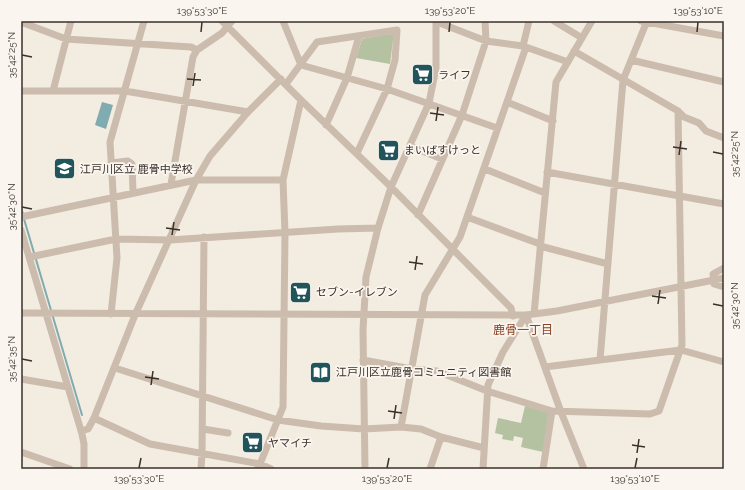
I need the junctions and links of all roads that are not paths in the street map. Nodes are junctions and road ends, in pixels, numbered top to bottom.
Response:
1 (71, 21) edge
2 (144, 21) edge
3 (222, 21) edge
4 (284, 21) edge
5 (484, 21) edge
6 (530, 21) edge
7 (554, 21) edge
8 (592, 21) edge
9 (645, 21) edge
10 (21, 22) edge
11 (437, 22) edge
12 (230, 24) edge
13 (359, 36) junction
14 (724, 36) edge
15 (582, 38) junction
16 (66, 39) junction
17 (486, 41) junction
18 (138, 44) junction
19 (524, 47) junction
20 (197, 50) junction
21 (574, 51) junction
22 (631, 60) junction
23 (568, 62) junction
24 (301, 65) junction
25 (347, 78) junction
26 (623, 80) junction
27 (284, 81) junction
28 (724, 82) edge
29 (387, 90) junction
30 (21, 91) edge
31 (53, 91) junction
32 (125, 92) junction
33 (301, 100) junction
34 (185, 102) junction
35 (507, 102) junction
36 (429, 103) junction
37 (678, 111) junction
38 (248, 112) junction
39 (462, 115) junction
40 (553, 121) junction
41 (326, 125) junction
42 (497, 128) junction
43 (724, 138) edge
44 (410, 146) junction
45 (357, 153) junction
46 (442, 159) junction
47 (111, 163) junction
48 (484, 169) junction
49 (547, 172) junction
50 (196, 180) junction
51 (283, 180) junction
52 (171, 184) junction
53 (615, 184) junction
54 (391, 186) junction
55 (134, 192) junction
56 (545, 193) junction
57 (680, 196) junction
58 (113, 197) junction
59 (724, 204) edge
60 (418, 215) junction
61 (21, 217) edge
62 (467, 217) junction
63 (378, 228) junction
64 (21, 230) edge
65 (285, 232) junction
66 (204, 237) junction
67 (116, 239) junction
68 (168, 240) junction
69 (540, 245) junction
70 (453, 250) junction
71 (30, 257) junction
72 (608, 264) junction
73 (724, 268) edge
74 (724, 278) edge
75 (712, 279) junction
76 (681, 286) junction
77 (724, 287) edge
78 (605, 301) junction
79 (21, 313) edge
80 (46, 314) junction
81 (111, 314) junction
82 (284, 314) junction
83 (135, 315) junction
84 (204, 315) junction
85 (530, 315) junction
86 (363, 316) junction
87 (420, 316) junction
88 (513, 316) junction
89 (681, 350) junction
90 (364, 360) junction
91 (600, 360) junction
92 (724, 362) edge
93 (544, 367) junction
94 (115, 368) junction
95 (412, 368) junction
96 (21, 379) edge
97 (68, 387) junction
98 (487, 391) junction
99 (203, 396) junction
100 (552, 411) junction
101 (561, 412) junction
102 (94, 418) junction
103 (278, 420) junction
104 (401, 427) junction
105 (203, 429) junction
106 (364, 429) junction
107 (81, 431) junction
108 (228, 433) dead end
109 (441, 437) junction
110 (484, 448) junction
111 (21, 452) edge
112 (202, 453) junction
113 (259, 466) edge
114 (70, 469) edge
115 (84, 469) edge
116 (201, 469) edge
117 (271, 469) edge
118 (365, 469) edge
119 (430, 469) edge
120 (483, 469) edge
121 (543, 469) edge
122 (584, 469) edge

1 - 16 street
2 - 18 street
3 - 12 street
4 - 24 street
5 - 17 street
6 - 19 street
7 - 15 street
8 - 15 street
9 - 14 street
9 - 22 street
10 - 16 street
11 - 17 street
11 - 36 street
12 - 20 street
12 - 27 street
13 - 24 street
13 - 25 street
13 - 29 street
15 - 21 street
16 - 18 street
16 - 31 street
17 - 19 street
17 - 39 street
18 - 20 street
18 - 32 street
19 - 23 street
19 - 35 street
20 - 34 street
21 - 23 street
21 - 26 street
22 - 26 street
22 - 28 street
23 - 40 street
24 - 25 street
24 - 27 street
25 - 29 street
25 - 41 street
26 - 37 street
26 - 53 street
27 - 33 street
27 - 38 street
29 - 36 street
29 - 45 street
30 - 31 street
31 - 32 street
32 - 34 street
32 - 47 street
33 - 41 street
33 - 51 street
34 - 38 street
34 - 52 street
35 - 40 street
35 - 42 street
36 - 39 street
36 - 44 street
37 - 43 street
37 - 57 street
38 - 50 street
39 - 42 street
39 - 46 street
40 - 49 street
41 - 45 street
42 - 48 street
44 - 46 street
44 - 54 street
45 - 54 street
46 - 60 street
47 - 55 street
47 - 58 street
48 - 56 street
48 - 62 street
49 - 53 street
49 - 56 street
50 - 51 street
50 - 52 street
50 - 68 street
51 - 65 street
52 - 55 street
53 - 57 street
53 - 72 street
54 - 60 street
54 - 63 street
55 - 58 street
56 - 69 street
57 - 59 street
57 - 76 street
58 - 61 street
58 - 67 street
60 - 70 street
62 - 69 street
62 - 70 street
63 - 65 street
63 - 86 street
64 - 71 street
65 - 66 street
65 - 82 street
66 - 68 street
66 - 84 street
67 - 68 street
67 - 71 street
67 - 81 street
68 - 83 street
69 - 72 street
69 - 85 street
70 - 87 street
70 - 88 street
71 - 80 street
72 - 78 street
73 - 75 street
74 - 75 street
75 - 76 street
75 - 77 street
76 - 78 street
76 - 89 street
78 - 85 street
78 - 91 street
79 - 80 street
80 - 81 street
80 - 97 street
81 - 83 street
82 - 84 street
82 - 86 street
82 - 103 street
83 - 84 street
83 - 94 street
84 - 99 street
85 - 88 street
85 - 93 street
85 - 98 street
86 - 87 street
86 - 90 street
87 - 88 street
87 - 95 street
89 - 91 street
89 - 92 street
89 - 101 street
90 - 95 street
90 - 106 street
91 - 93 street
93 - 101 street
94 - 99 street
94 - 102 street
95 - 98 street
95 - 104 street
96 - 97 street
97 - 107 street
98 - 100 street
98 - 110 street
99 - 103 street
99 - 105 street
100 - 101 street
100 - 121 street
101 - 122 street
102 - 107 street
102 - 112 street
103 - 106 street
103 - 113 street
104 - 106 street
104 - 109 street
105 - 108 street
105 - 112 street
106 - 118 street
107 - 115 street
109 - 110 street
109 - 119 street
110 - 120 street
111 - 114 street
112 - 113 street
112 - 116 street
113 - 117 street

